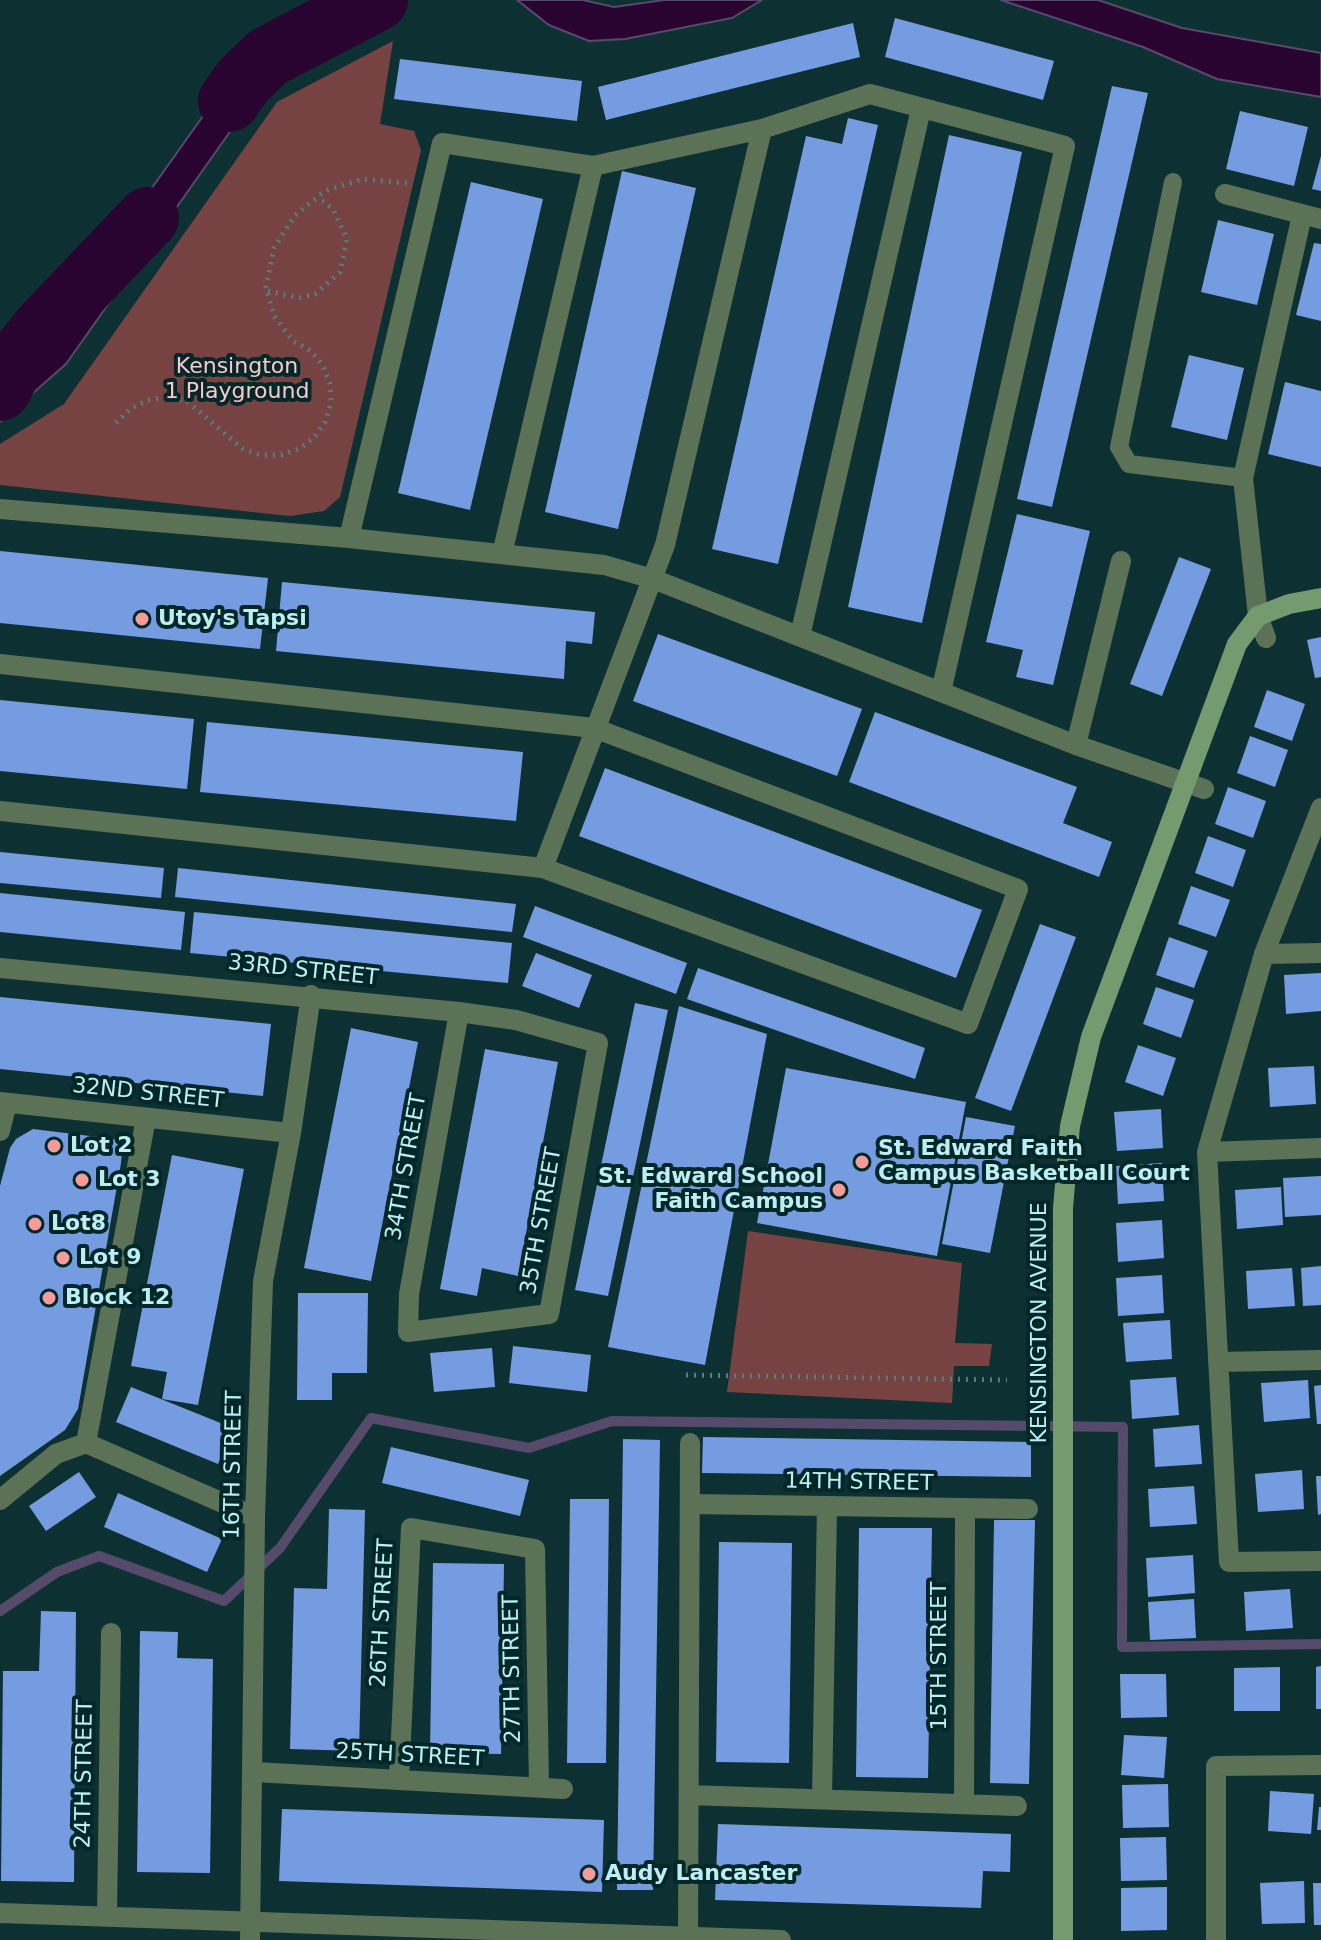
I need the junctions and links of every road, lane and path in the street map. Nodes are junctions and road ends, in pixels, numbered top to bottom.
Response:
1 (921, 109) junction
2 (762, 129) junction
3 (593, 166) junction
4 (1173, 182) dead end
5 (431, 192) junction
6 (1225, 194) dead end
7 (318, 197) junction
8 (1312, 217) edge
9 (267, 291) junction
10 (116, 423) dead end
11 (1243, 478) junction
12 (0, 509) edge
13 (349, 538) junction
14 (502, 554) junction
15 (1121, 561) dead end
16 (653, 579) junction
17 (1321, 598) edge
18 (1258, 616) junction
19 (800, 636) junction
20 (1266, 638) dead end
21 (0, 664) edge
22 (941, 692) junction
23 (594, 728) junction
24 (1076, 745) junction
25 (1194, 786) junction
26 (1321, 808) edge
27 (0, 811) edge
28 (543, 868) junction
29 (1321, 953) edge
30 (1264, 954) junction
31 (0, 968) edge
32 (311, 995) junction
33 (459, 1012) junction
34 (598, 1043) joint
35 (4, 1103) edge
36 (146, 1118) junction
37 (0, 1131) edge
38 (291, 1133) junction
39 (1321, 1148) edge
40 (1207, 1152) junction
41 (408, 1332) joint
42 (1321, 1360) edge
43 (1218, 1362) junction
44 (686, 1375) dead end
45 (1007, 1380) dead end
46 (86, 1443) junction
47 (690, 1443) dead end
48 (1, 1500) edge
49 (690, 1504) junction
50 (827, 1506) junction
51 (965, 1508) junction
52 (1028, 1509) dead end
53 (255, 1517) junction
54 (535, 1549) joint
55 (1321, 1561) edge
56 (111, 1633) dead end
57 (1321, 1765) edge
58 (254, 1772) junction
59 (399, 1779) junction
60 (539, 1787) junction
61 (563, 1789) dead end
62 (689, 1795) junction
63 (822, 1799) junction
64 (964, 1804) junction
65 (1017, 1806) dead end
66 (0, 1913) edge
67 (107, 1916) junction
68 (251, 1931) edge
69 (688, 1936) junction
70 (781, 1940) edge
71 (1063, 1940) edge
72 (1216, 1940) edge

1 - 2 street
1 - 19 street
1 - 22 street
2 - 3 street
2 - 16 street
3 - 5 street
3 - 14 street
4 - 11 lane
5 - 7 path
5 - 13 street
6 - 8 street
7 - 9 path
7 - 9 path
8 - 11 street
9 - 10 path
11 - 18 street
12 - 13 street
13 - 14 street
14 - 16 street
15 - 24 street
16 - 19 street
16 - 23 street
17 - 18 street
18 - 20 street
18 - 25 street, KENSINGTON AVENUE
19 - 22 street
21 - 23 street
22 - 24 street
23 - 28 street
23 - 28 street
24 - 25 street
25 - 71 street, KENSINGTON AVENUE
26 - 30 street
27 - 28 street
29 - 30 street
30 - 40 street
31 - 32 street, 33RD STREET
32 - 33 street, 33RD STREET
32 - 38 street, 16TH STREET
33 - 34 street, 33RD STREET
33 - 41 street, 34TH STREET
34 - 41 street, 35TH STREET
35 - 36 street, 32ND STREET
35 - 37 street
36 - 38 street, 32ND STREET
36 - 46 street
38 - 53 street, 16TH STREET
39 - 40 street
40 - 43 street
42 - 43 street
43 - 55 street
44 - 45 path
46 - 48 street
46 - 53 street
47 - 49 street
49 - 50 street, 14TH STREET
49 - 62 street
50 - 51 street, 14TH STREET
50 - 63 street
51 - 52 street, 14TH STREET
51 - 64 street, 15TH STREET
53 - 58 street, 16TH STREET
54 - 59 street, 26TH STREET
54 - 60 street, 27TH STREET
56 - 67 street, 24TH STREET
57 - 72 street
58 - 59 street, 25TH STREET
58 - 68 street, 16TH STREET
59 - 60 street, 25TH STREET
60 - 61 street, 25TH STREET
62 - 63 street
62 - 69 street
63 - 64 street
64 - 65 street
66 - 67 street
67 - 68 street
68 - 69 street
69 - 70 street

